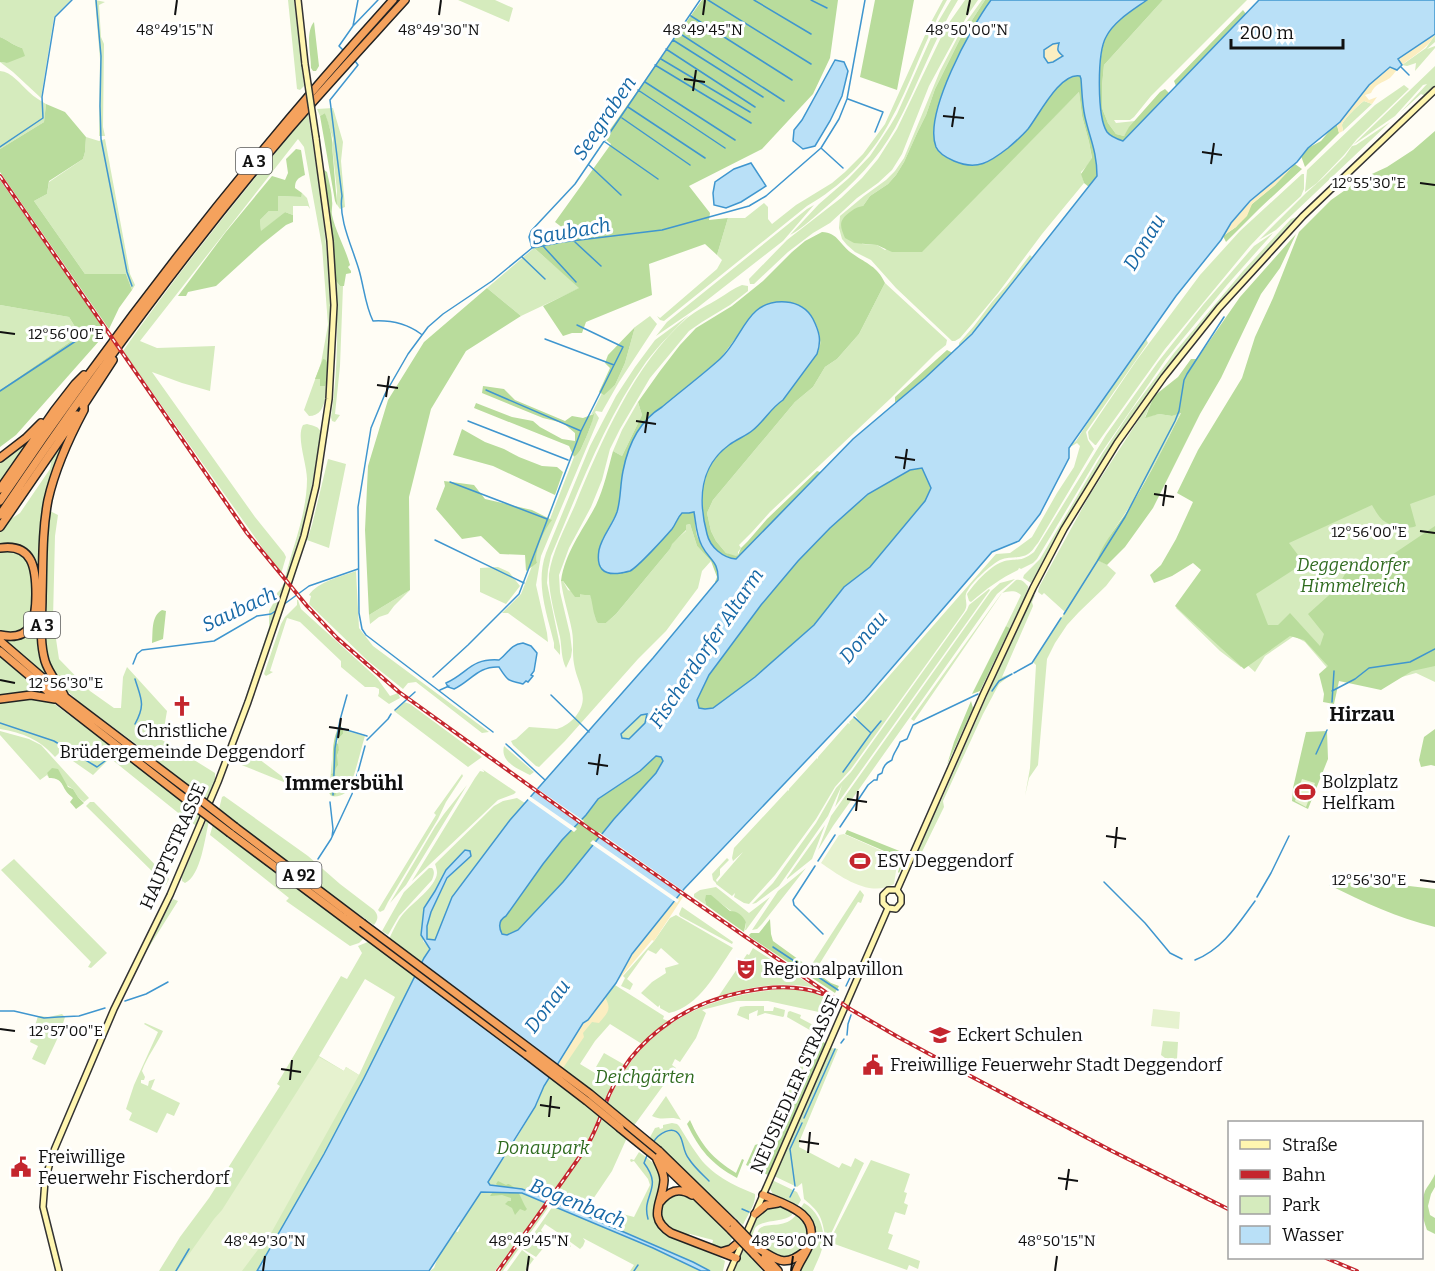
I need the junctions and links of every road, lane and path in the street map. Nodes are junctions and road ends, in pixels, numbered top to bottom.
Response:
1 (298, 0) edge
2 (393, 0) edge
3 (405, 0) edge
4 (351, 53) junction
5 (346, 59) junction
6 (1435, 90) edge
7 (133, 327) junction
8 (89, 373) junction
9 (84, 405) junction
10 (54, 411) junction
11 (0, 458) edge
12 (0, 489) edge
13 (0, 501) edge
14 (0, 515) edge
15 (0, 527) edge
16 (0, 548) edge
17 (0, 635) edge
18 (0, 641) edge
19 (0, 651) edge
20 (61, 698) junction
21 (0, 699) edge
22 (897, 890) junction
23 (888, 909) junction
24 (658, 1154) junction
25 (762, 1195) junction
26 (699, 1198) junction
27 (784, 1204) junction
28 (658, 1207) junction
29 (754, 1214) junction
30 (732, 1226) junction
31 (744, 1238) junction
32 (808, 1248) junction
33 (755, 1251) junction
34 (721, 1252) junction
35 (736, 1258) junction
36 (59, 1271) edge
37 (730, 1271) edge
38 (770, 1271) edge
39 (778, 1271) edge
40 (796, 1271) edge

1 - 36 main road, HAUPTSTRASSE, bridge
2 - 4 highway, A 3
3 - 4 highway, A 3
4 - 5 highway, A 3
5 - 7 highway, A 3
5 - 8 highway, A 3
6 - 22 main road
7 - 9 highway, A 3
7 - 14 highway, A 3
8 - 10 highway, A 3
8 - 13 highway, A 3
9 - 15 highway, A 3
9 - 20 highway, A 3
10 - 11 highway
10 - 12 highway, A 3
16 - 17 highway
18 - 20 highway, A 92
19 - 20 highway, A 92
20 - 21 highway
20 - 24 highway, A 92, bridge
22 - 23 main road
22 - 23 main road
23 - 25 main road, NEUSIEDLER STRASSE
24 - 26 highway, A 92
24 - 28 highway
24 - 30 highway, A 92
25 - 27 highway
25 - 29 main road, NEUSIEDLER STRASSE
26 - 28 highway
26 - 30 highway, A 92
27 - 29 highway
27 - 32 highway
28 - 34 highway
29 - 31 main road, NEUSIEDLER STRASSE
30 - 33 highway, A 92, bridge
31 - 34 highway
31 - 35 main road, NEUSIEDLER STRASSE
32 - 33 highway
32 - 40 highway
33 - 38 highway, A 92
33 - 39 highway, A 92
34 - 35 highway
35 - 37 main road, NEUSIEDLER STRASSE

